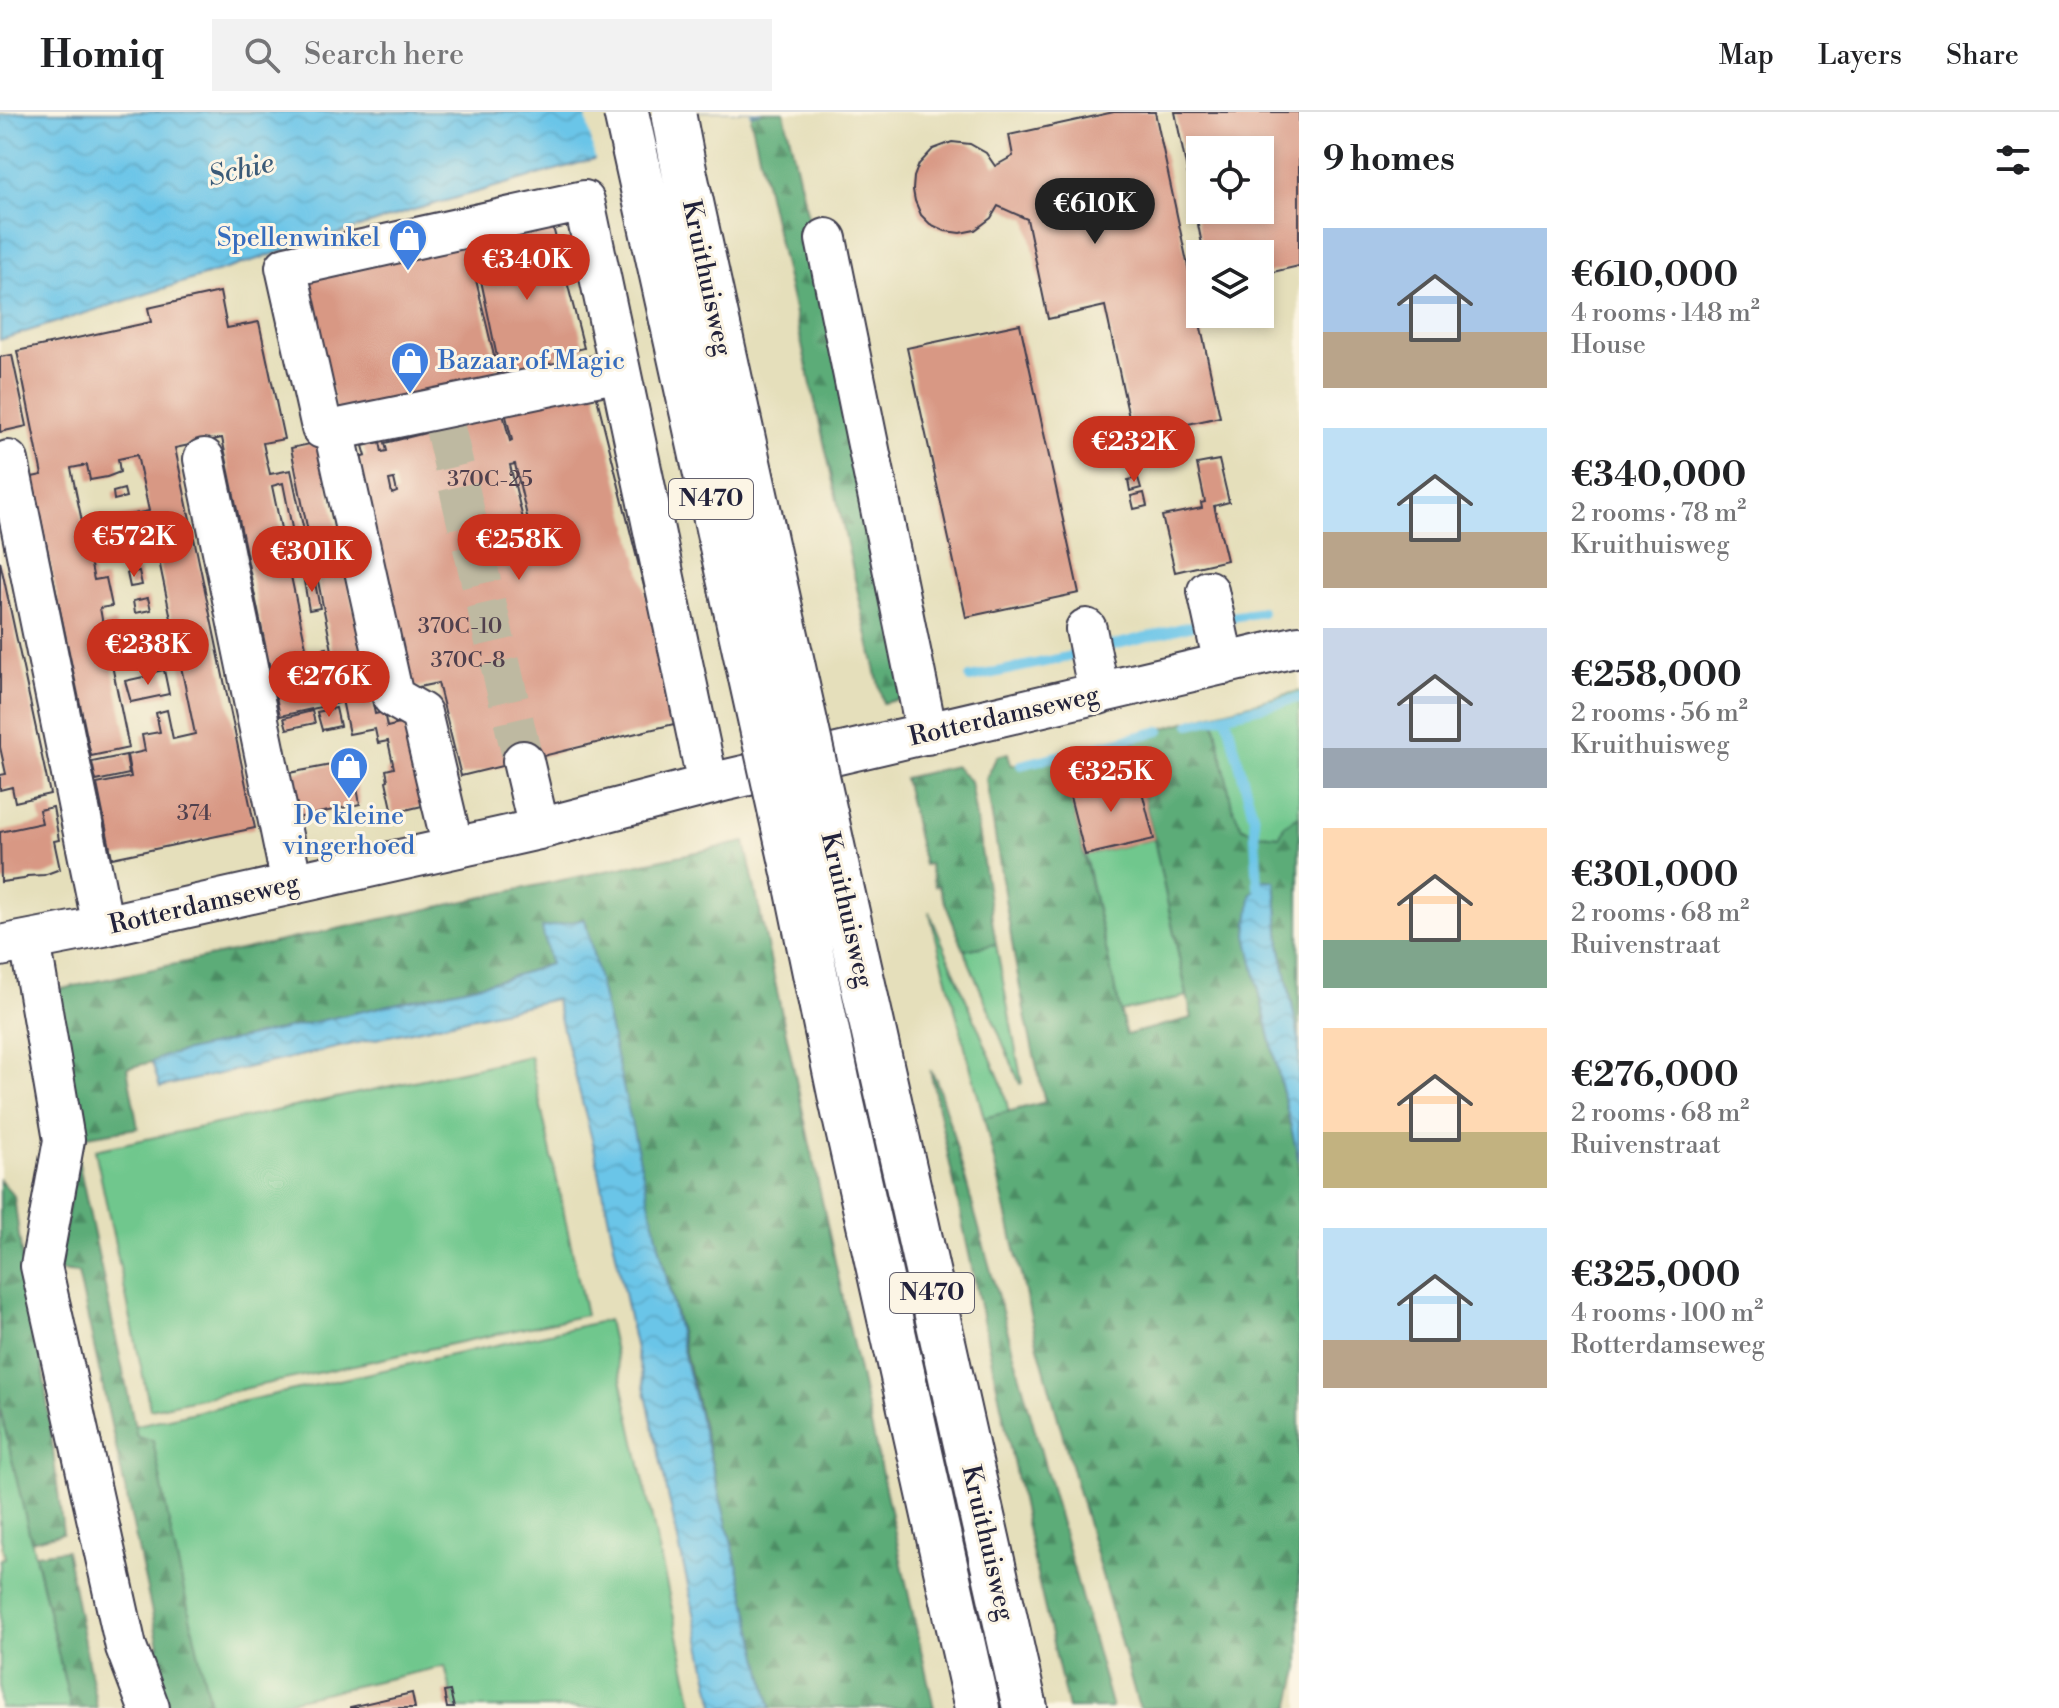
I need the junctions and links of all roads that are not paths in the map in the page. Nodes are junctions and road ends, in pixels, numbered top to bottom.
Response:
1 (626, 112) edge
2 (674, 114) edge
3 (826, 239) dead end
4 (620, 371) junction
5 (334, 430) junction
6 (204, 459) dead end
7 (8, 461) dead end
8 (1208, 591) dead end
9 (1086, 629) dead end
10 (1299, 646) edge
11 (1224, 664) junction
12 (1099, 694) junction
13 (927, 734) junction
14 (523, 761) tunnel mouth
15 (708, 785) junction
16 (539, 829) junction
17 (453, 848) junction
18 (292, 884) junction
19 (103, 926) junction
20 (15, 943) edge
21 (149, 1708) edge
22 (977, 1708) edge
23 (1025, 1708) edge

1 - 22 highway, Kruithuisweg / N470, bridge
2 - 23 highway, Kruithuisweg / N470, bridge
3 - 13 street
4 - 5 street
4 - 5 street
4 - 15 street
5 - 17 street
6 - 18 street
7 - 19 street
8 - 11 street
9 - 12 street
10 - 11 street, Rotterdamseweg
11 - 12 street, Rotterdamseweg
12 - 13 street, Rotterdamseweg
13 - 15 street, Rotterdamseweg
14 - 16 street
15 - 16 street, Rotterdamseweg
16 - 17 street, Rotterdamseweg
17 - 18 street, Rotterdamseweg
18 - 19 street, Rotterdamseweg
19 - 20 street, Rotterdamseweg
20 - 21 street

